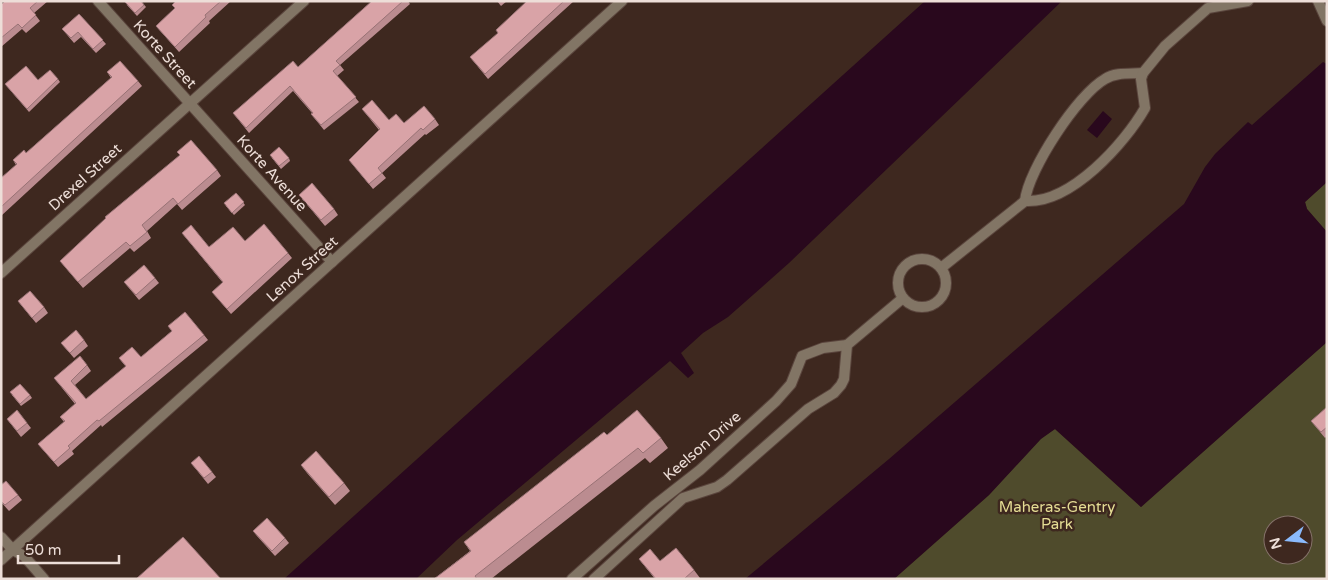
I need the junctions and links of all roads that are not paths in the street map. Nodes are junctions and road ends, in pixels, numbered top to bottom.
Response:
1 (98, 1) edge
2 (304, 1) edge
3 (622, 1) edge
4 (1248, 1) edge
5 (1318, 1) edge
6 (1210, 5) edge
7 (1327, 21) edge
8 (1143, 73) junction
9 (190, 104) junction
10 (1025, 201) junction
11 (332, 262) junction
12 (940, 268) junction
13 (1, 273) edge
14 (903, 298) junction
15 (847, 345) junction
16 (1, 537) edge
17 (13, 550) junction
18 (1, 560) edge
19 (44, 579) edge
20 (572, 579) edge
21 (594, 579) edge

1 - 9 street, Korte Street
2 - 9 street, Drexel Street
3 - 11 street, Lenox Street
4 - 6 street
5 - 7 street
6 - 8 street
8 - 10 street
8 - 10 street
9 - 11 street, Korte Avenue
9 - 13 street, Drexel Street
10 - 12 street
11 - 17 street, Lenox Street
12 - 14 street
12 - 14 street
14 - 15 street
15 - 20 street, Keelson Drive
15 - 21 street, Keelson Drive
16 - 17 street
17 - 18 street, Lenox Street
17 - 19 street

